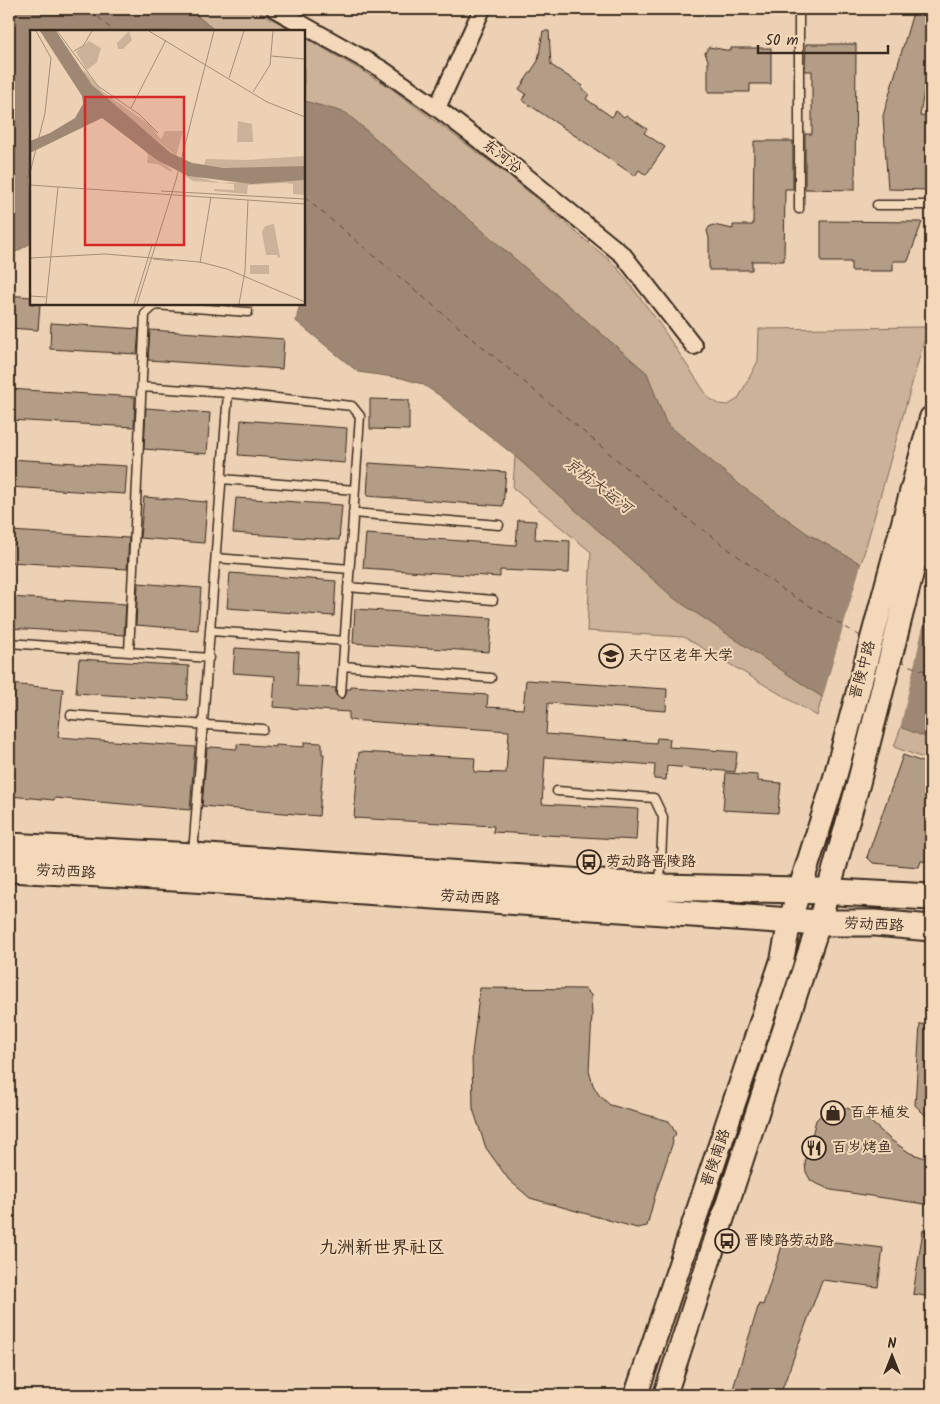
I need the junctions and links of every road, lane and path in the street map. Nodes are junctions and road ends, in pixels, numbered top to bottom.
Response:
1 (275, 9) edge
2 (482, 9) edge
3 (799, 9) edge
4 (437, 108) junction
5 (877, 205) dead end
6 (931, 205) edge
7 (799, 209) dead end
8 (248, 312) dead end
9 (694, 346) dead end
10 (142, 387) junction
11 (228, 393) junction
12 (931, 418) edge
13 (222, 479) junction
14 (355, 490) junction
15 (931, 498) edge
16 (353, 513) junction
17 (499, 525) dead end
18 (216, 558) junction
19 (350, 569) junction
20 (348, 587) junction
21 (493, 600) dead end
22 (211, 631) junction
23 (345, 641) junction
24 (9, 643) edge
25 (129, 652) junction
26 (209, 658) junction
27 (343, 666) junction
28 (492, 678) dead end
29 (341, 693) dead end
30 (71, 715) dead end
31 (204, 725) junction
32 (263, 729) dead end
33 (557, 790) dead end
34 (9, 846) edge
35 (193, 856) junction
36 (9, 870) edge
37 (660, 887) junction
38 (799, 890) junction
39 (828, 891) junction
40 (931, 897) edge
41 (790, 920) junction
42 (819, 923) junction
43 (931, 928) edge
44 (636, 1395) edge
45 (666, 1395) edge

1 - 4 street, 东河沿
2 - 4 street
3 - 7 lane
4 - 9 street, 东河沿
5 - 6 lane
8 - 10 lane
10 - 11 lane
10 - 25 lane
11 - 13 lane
11 - 14 lane
12 - 38 main road, 晋陵中路
13 - 14 lane
13 - 18 lane
14 - 16 lane
15 - 39 main road, 晋陵中路
16 - 17 lane
16 - 19 lane
18 - 19 lane
18 - 22 lane
19 - 20 lane
20 - 21 lane
20 - 23 lane
22 - 23 lane
22 - 26 lane
23 - 27 lane
24 - 25 lane
25 - 26 lane
26 - 31 lane
27 - 28 lane
27 - 29 lane
30 - 31 lane
31 - 32 lane
31 - 35 lane
33 - 37 lane
34 - 35 main road, 劳动西路
35 - 37 main road, 劳动西路
36 - 41 main road, 劳动西路
37 - 38 main road, 劳动西路
38 - 39 main road, 劳动西路
38 - 41 main road, 晋陵中路
39 - 40 main road, 劳动西路
39 - 42 main road, 晋陵中路
41 - 42 main road, 劳动西路
41 - 44 main road, 晋陵南路
42 - 43 main road, 劳动西路
42 - 45 main road, 晋陵南路

